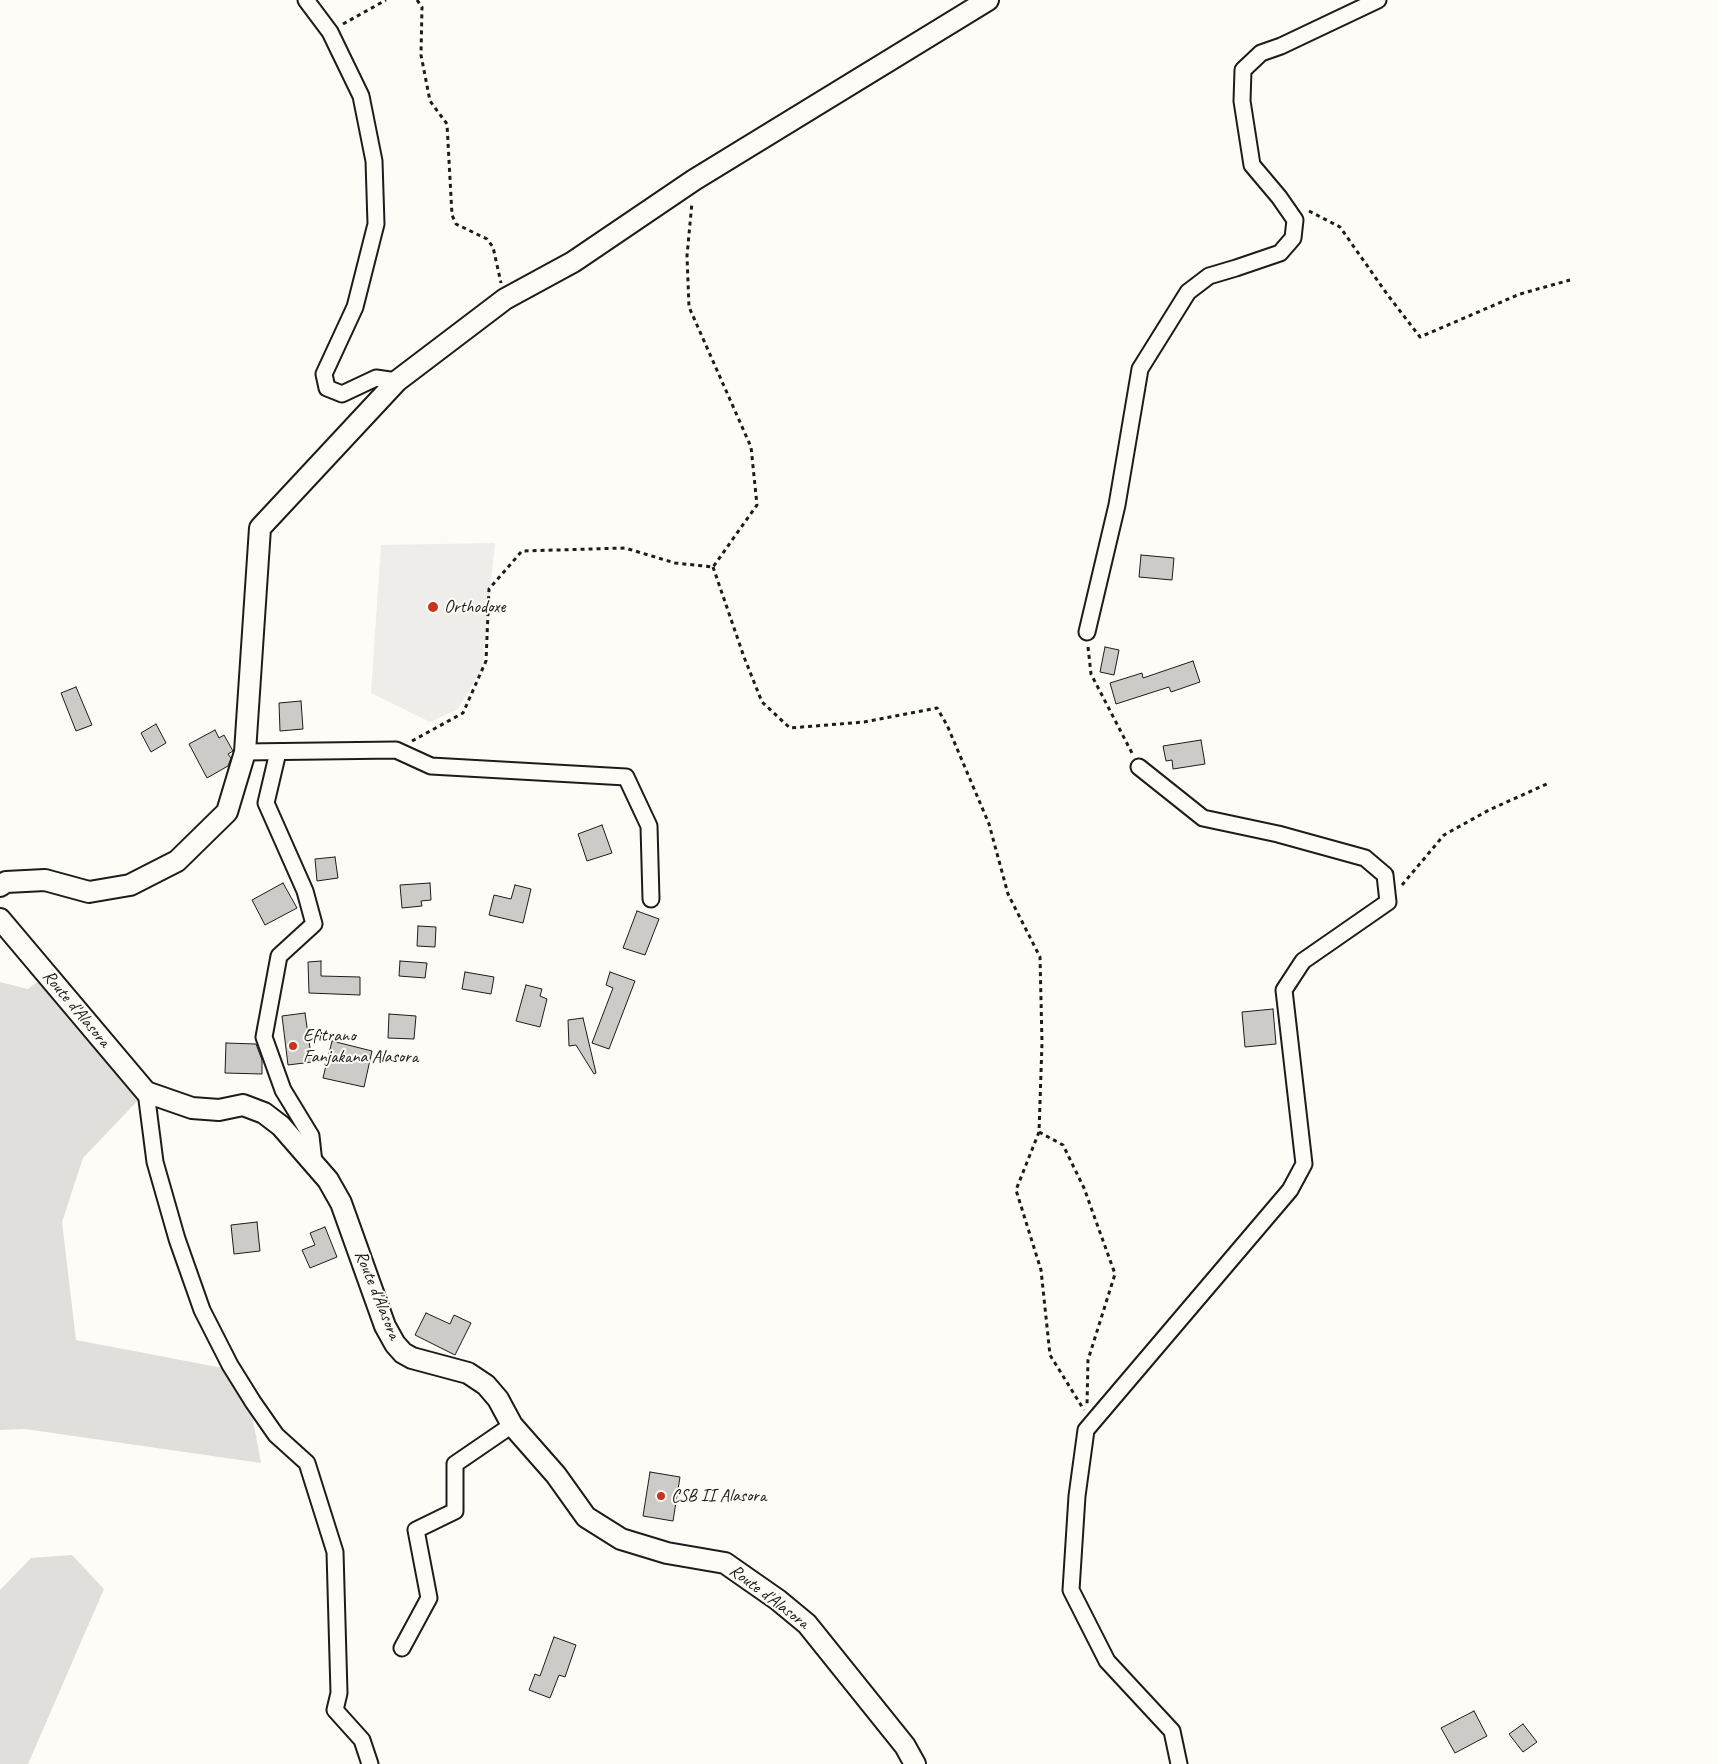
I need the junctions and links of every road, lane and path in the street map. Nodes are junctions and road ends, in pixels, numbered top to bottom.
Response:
1 (306, 0) edge
2 (386, 0) edge
3 (417, 0) edge
4 (988, 0) edge
5 (1378, 0) edge
6 (330, 32) junction
7 (694, 180) junction
8 (1305, 210) dead end
9 (1570, 280) dead end
10 (505, 299) junction
11 (397, 381) junction
12 (714, 567) junction
13 (1086, 632) joint
14 (396, 750) junction
15 (245, 752) junction
16 (278, 752) junction
17 (1139, 767) joint
18 (1549, 783) dead end
19 (0, 886) edge
20 (650, 899) dead end
21 (1388, 902) junction
22 (0, 919) edge
23 (146, 1092) junction
24 (1040, 1132) junction
25 (314, 1163) junction
26 (512, 1425) junction
27 (402, 1648) dead end
28 (370, 1764) edge
29 (915, 1764) edge
30 (1179, 1764) edge

1 - 6 street
2 - 6 path
3 - 10 path
4 - 7 street
5 - 13 street
6 - 11 street
7 - 10 street
7 - 12 path
8 - 9 path
10 - 11 street
11 - 15 street
12 - 14 path
12 - 24 path
13 - 17 path
14 - 16 street
14 - 20 street
15 - 16 street
15 - 19 street
16 - 25 street
17 - 21 street
18 - 21 path
21 - 30 street
22 - 23 street, Route d'Alasora
23 - 25 street, Route d'Alasora
23 - 28 street
24 - 24 path
25 - 26 street, Route d'Alasora
26 - 27 street
26 - 29 street, Route d'Alasora

